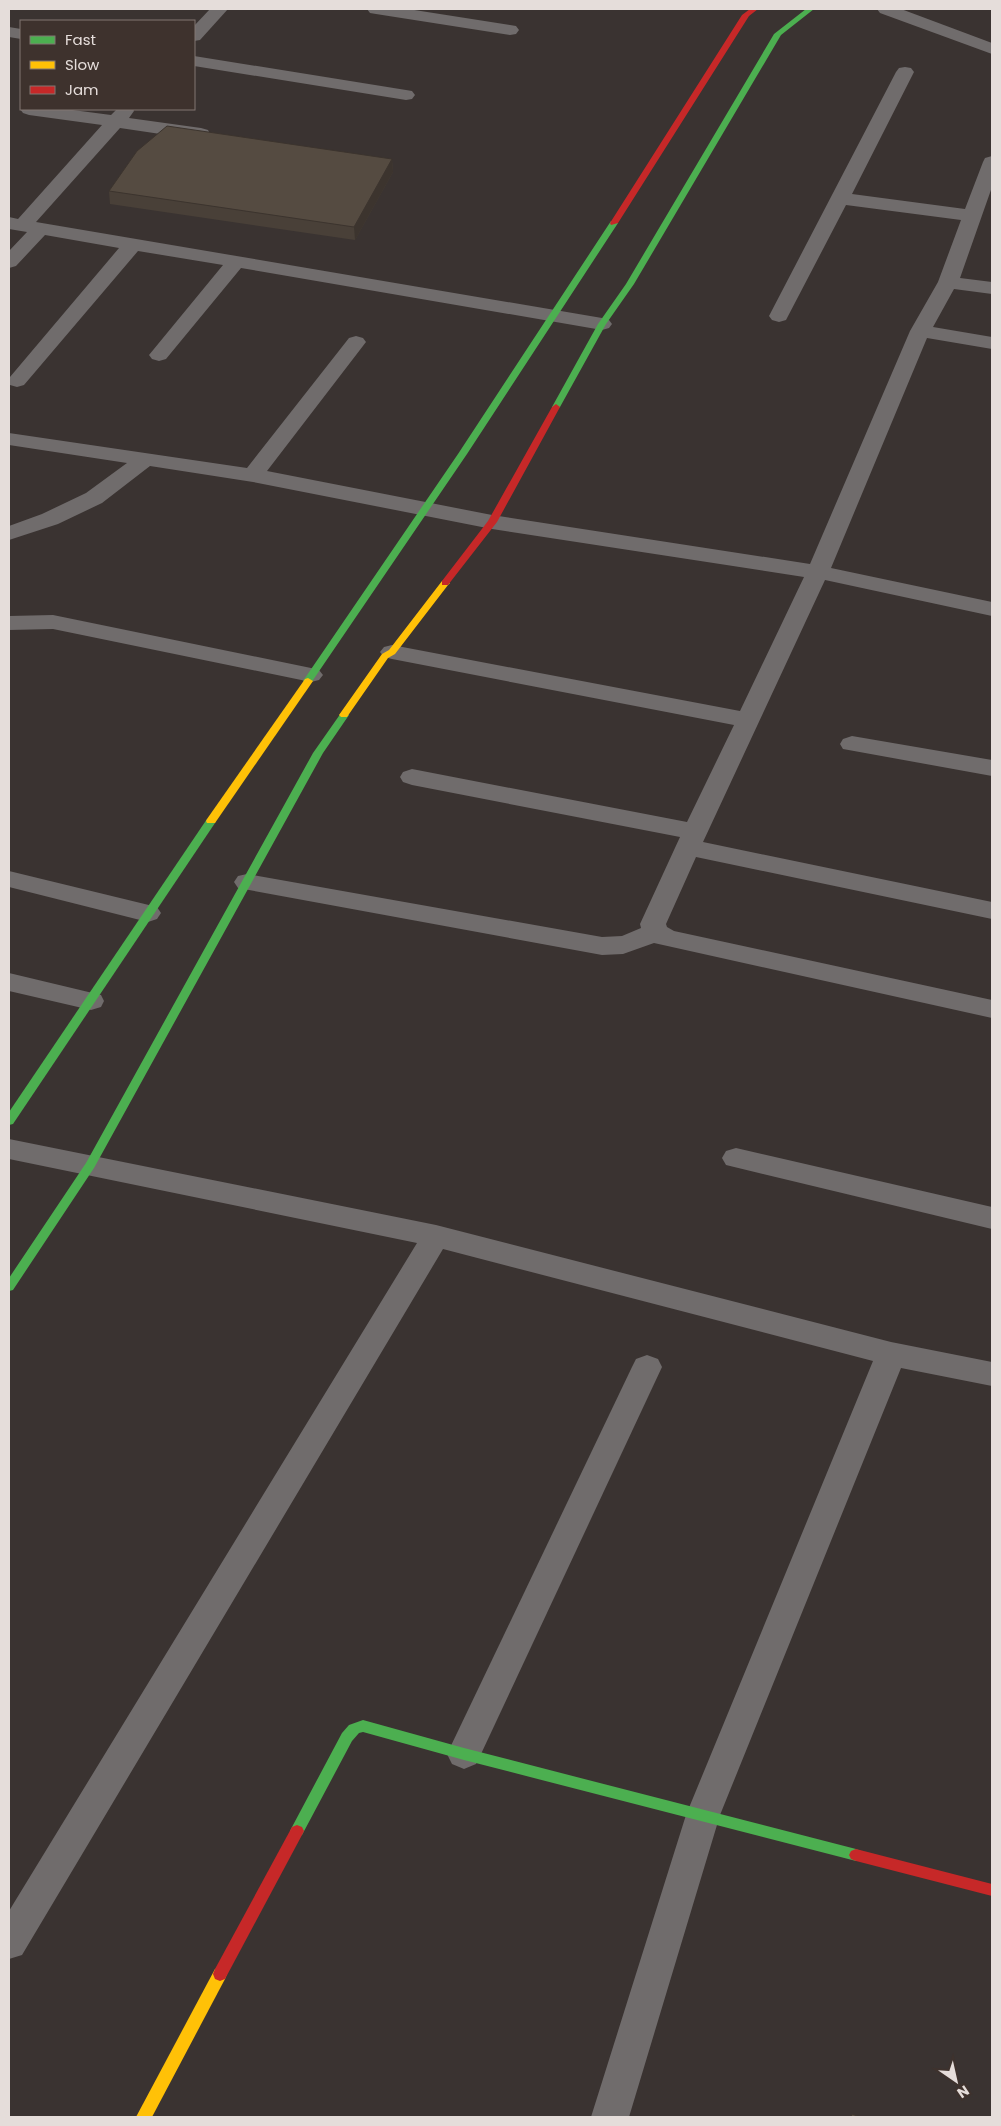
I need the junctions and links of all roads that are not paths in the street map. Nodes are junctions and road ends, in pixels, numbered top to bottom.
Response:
1 (219, 9) edge
2 (376, 9) edge
3 (754, 9) edge
4 (810, 9) edge
5 (886, 9) edge
6 (435, 13) edge
7 (510, 30) dead end
8 (195, 35) edge
9 (992, 49) edge
10 (195, 61) edge
11 (905, 72) dead end
12 (406, 95) dead end
13 (44, 110) edge
14 (122, 115) edge
15 (215, 136) edge
16 (992, 162) edge
17 (840, 198) junction
18 (972, 216) junction
19 (24, 226) edge
20 (133, 244) junction
21 (9, 262) edge
22 (236, 262) junction
23 (948, 282) junction
24 (992, 288) edge
25 (779, 316) dead end
26 (554, 317) junction
27 (602, 324) junction
28 (920, 331) junction
29 (356, 342) dead end
30 (992, 343) edge
31 (160, 355) dead end
32 (17, 381) dead end
33 (9, 439) edge
34 (146, 459) junction
35 (253, 475) junction
36 (425, 510) junction
37 (492, 522) junction
38 (9, 533) edge
39 (818, 572) junction
40 (992, 610) edge
41 (9, 623) edge
42 (392, 652) junction
43 (311, 675) junction
44 (748, 720) junction
45 (852, 744) dead end
46 (992, 768) edge
47 (412, 777) dead end
48 (691, 840) junction
49 (9, 880) edge
50 (247, 882) junction
51 (992, 911) edge
52 (148, 913) junction
53 (655, 932) junction
54 (9, 982) edge
55 (91, 1000) junction
56 (992, 1009) edge
57 (9, 1120) edge
58 (9, 1149) edge
59 (736, 1158) dead end
60 (90, 1165) junction
61 (992, 1218) edge
62 (436, 1236) junction
63 (9, 1287) edge
64 (891, 1354) junction
65 (647, 1367) dead end
66 (992, 1374) edge
67 (464, 1754) junction
68 (703, 1815) junction
69 (992, 1890) edge
70 (9, 1943) edge
71 (144, 2117) edge
72 (610, 2117) edge

1 - 8 street
2 - 6 street
3 - 26 street
4 - 27 street
5 - 9 street
6 - 7 street
10 - 12 street
11 - 17 street
13 - 14 street
14 - 15 street
14 - 19 street
16 - 18 street
17 - 18 street
17 - 25 street
18 - 23 street
19 - 20 street
19 - 21 street
20 - 22 street
20 - 32 street
22 - 26 street
22 - 31 street
23 - 24 street
23 - 28 street
26 - 27 street
26 - 36 street
27 - 37 street
28 - 30 street
28 - 39 street
29 - 35 street
33 - 34 street
34 - 35 street
34 - 38 street
35 - 36 street
36 - 37 street
36 - 43 street
37 - 39 street
37 - 42 street
39 - 40 street
39 - 44 street
41 - 43 street
42 - 44 street
42 - 50 street
43 - 52 street
44 - 48 street
45 - 46 street
47 - 48 street
48 - 51 street
48 - 53 street
49 - 52 street
50 - 53 street
50 - 60 street
52 - 55 street
53 - 56 street
54 - 55 street
55 - 57 street
58 - 60 street
59 - 61 street
60 - 62 street
60 - 63 street
62 - 64 street
62 - 70 street
64 - 66 street
64 - 68 street
65 - 67 street
67 - 68 street
67 - 71 street
68 - 69 street
68 - 72 street

